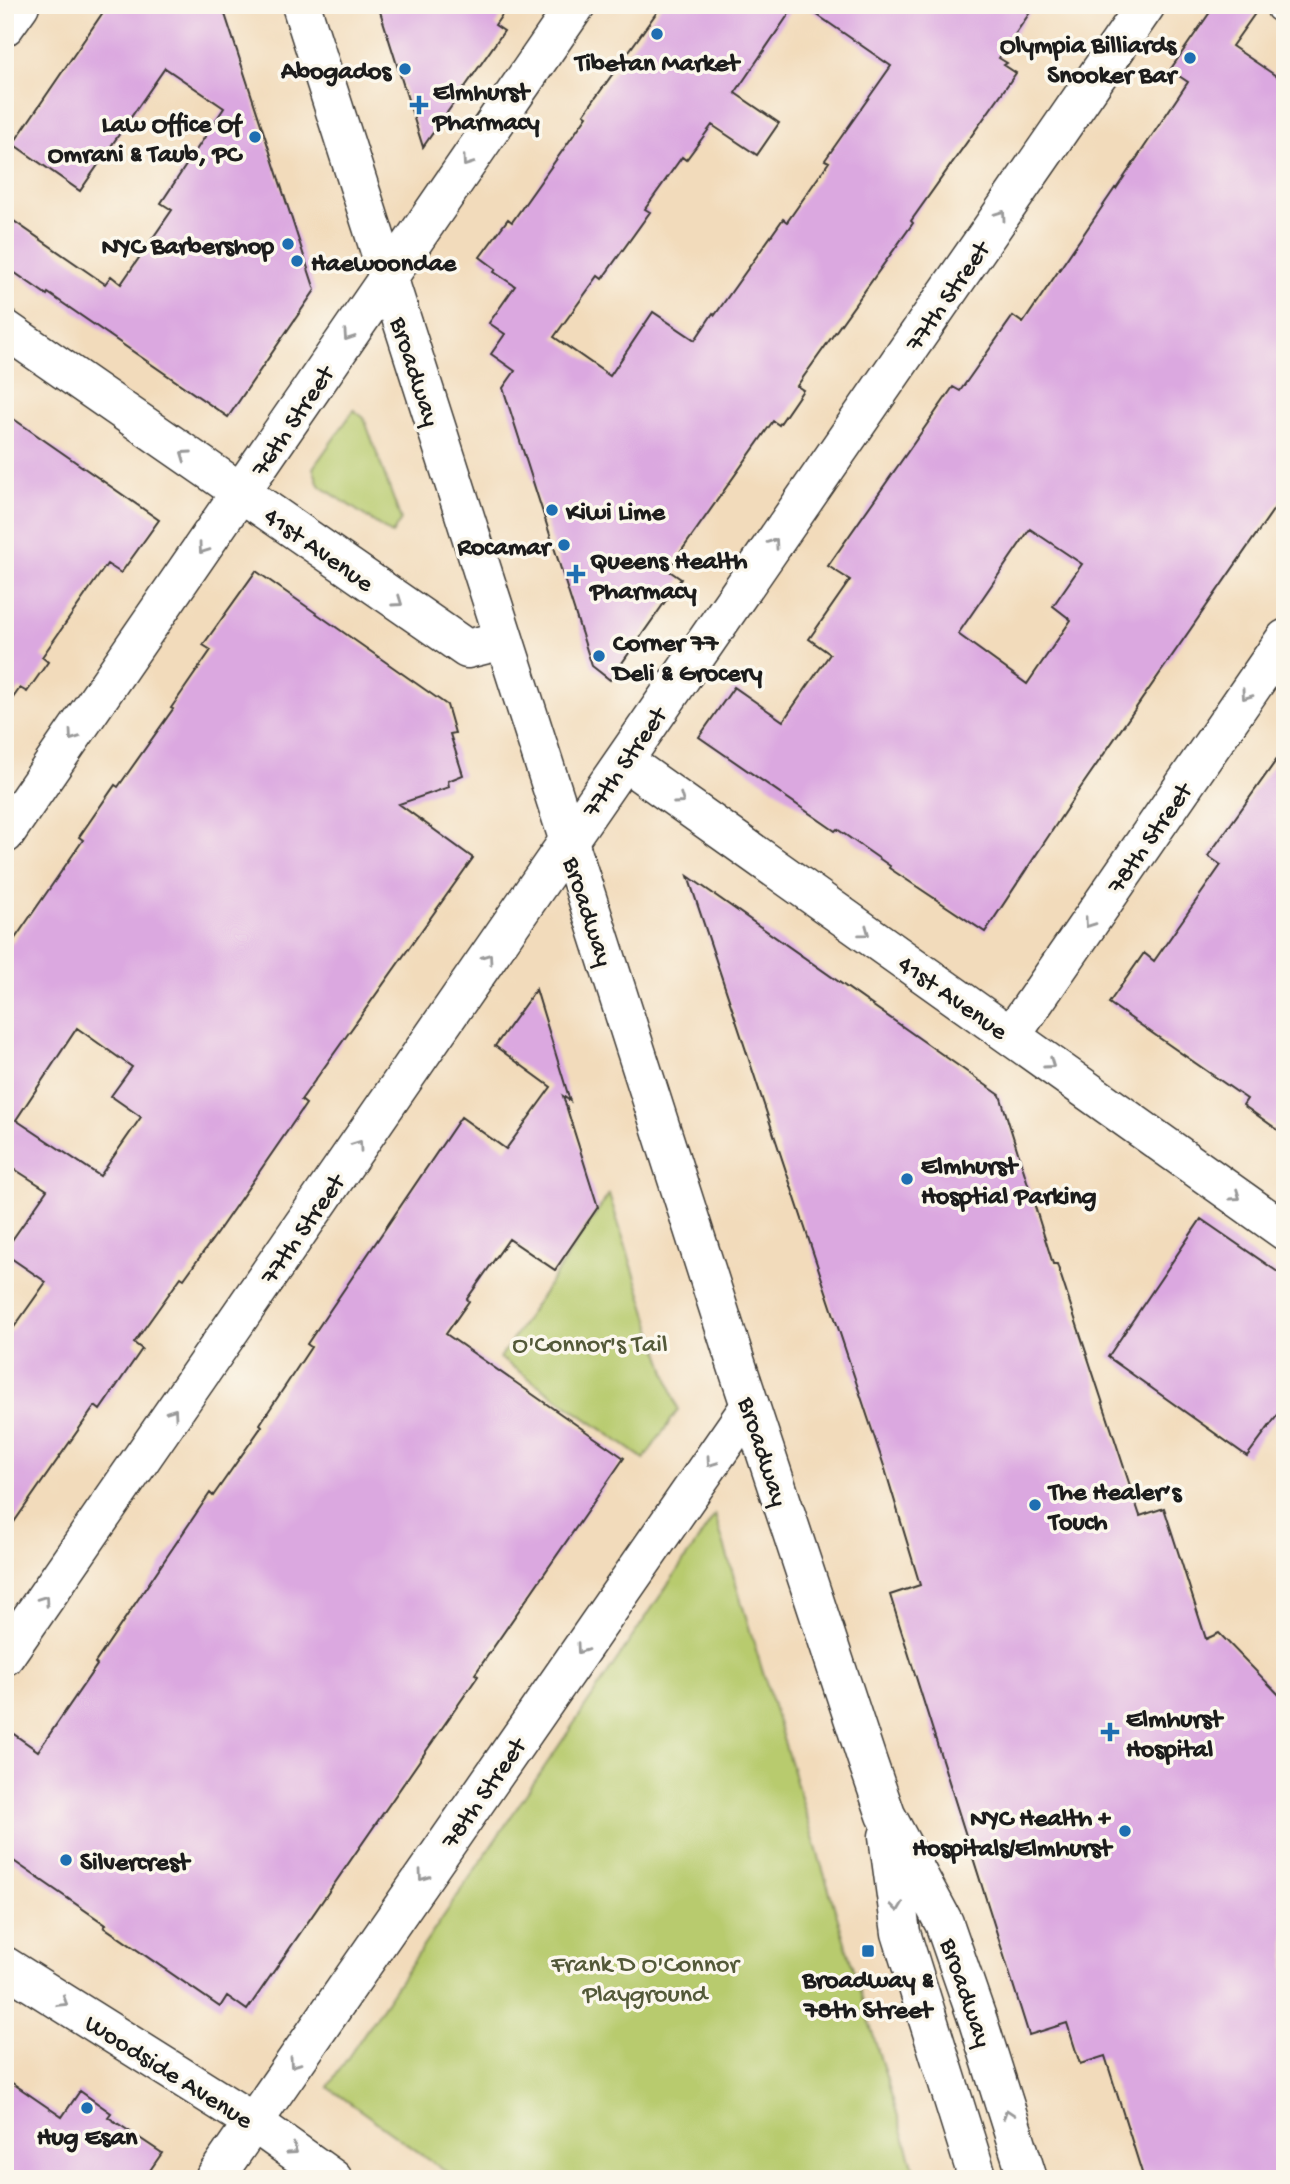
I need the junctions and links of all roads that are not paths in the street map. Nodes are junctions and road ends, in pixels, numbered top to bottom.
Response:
1 (20, 5) edge
2 (301, 5) edge
3 (576, 5) edge
4 (1146, 5) edge
5 (5, 26) edge
6 (387, 279) junction
7 (5, 329) edge
8 (241, 493) junction
9 (1285, 639) edge
10 (503, 640) junction
11 (624, 761) junction
12 (5, 834) edge
13 (568, 842) junction
14 (1011, 1036) junction
15 (1285, 1231) edge
16 (750, 1406) junction
17 (5, 1656) edge
18 (886, 1815) junction
19 (5, 1966) edge
20 (253, 2122) junction
21 (214, 2179) edge
22 (333, 2179) edge
23 (978, 2179) edge
24 (1028, 2179) edge

1 - 5 street
2 - 6 street, Broadway
3 -> 6 street, 76th Street
11 -> 4 street, 77th Street
6 -> 8 street, 76th Street
6 - 10 street, Broadway
8 -> 7 street, 41st Avenue
8 -> 10 street, 41st Avenue
8 -> 12 street, 76th Street
9 -> 14 street, 78th Street
10 - 13 street, Broadway
11 - 13 street, 77th Street
11 -> 14 street, 41st Avenue
13 - 16 street, Broadway
17 -> 13 street, 77th Street
14 -> 15 street, 41st Avenue
16 - 18 street, Broadway
16 -> 20 street, 78th Street
18 -> 23 street, Broadway
24 -> 18 street, Broadway
19 -> 20 street, Woodside Avenue
20 - 21 street, 78th Street
20 -> 22 street, Woodside Avenue

